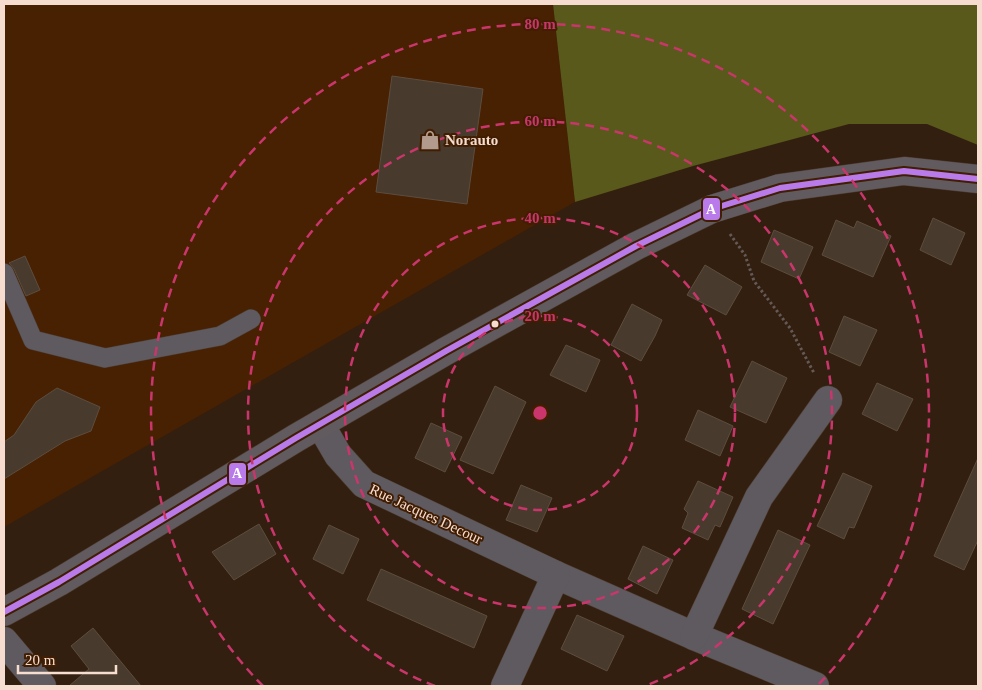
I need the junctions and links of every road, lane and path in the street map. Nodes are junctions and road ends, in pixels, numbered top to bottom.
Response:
1 (978, 179) edge
2 (712, 209) junction
3 (4, 273) edge
4 (251, 319) dead end
5 (828, 400) joint
6 (320, 424) junction
7 (556, 575) junction
8 (4, 612) edge
9 (694, 636) junction
10 (4, 641) edge
11 (42, 686) edge
12 (505, 686) edge
13 (815, 686) edge

1 - 2 street
2 - 5 path
2 - 6 street
3 - 4 lane
5 - 9 street
6 - 7 street, Rue Jacques Decour
6 - 8 street
7 - 9 street, Rue Jacques Decour
7 - 12 street
9 - 13 street, Rue Jacques Decour
10 - 11 street

